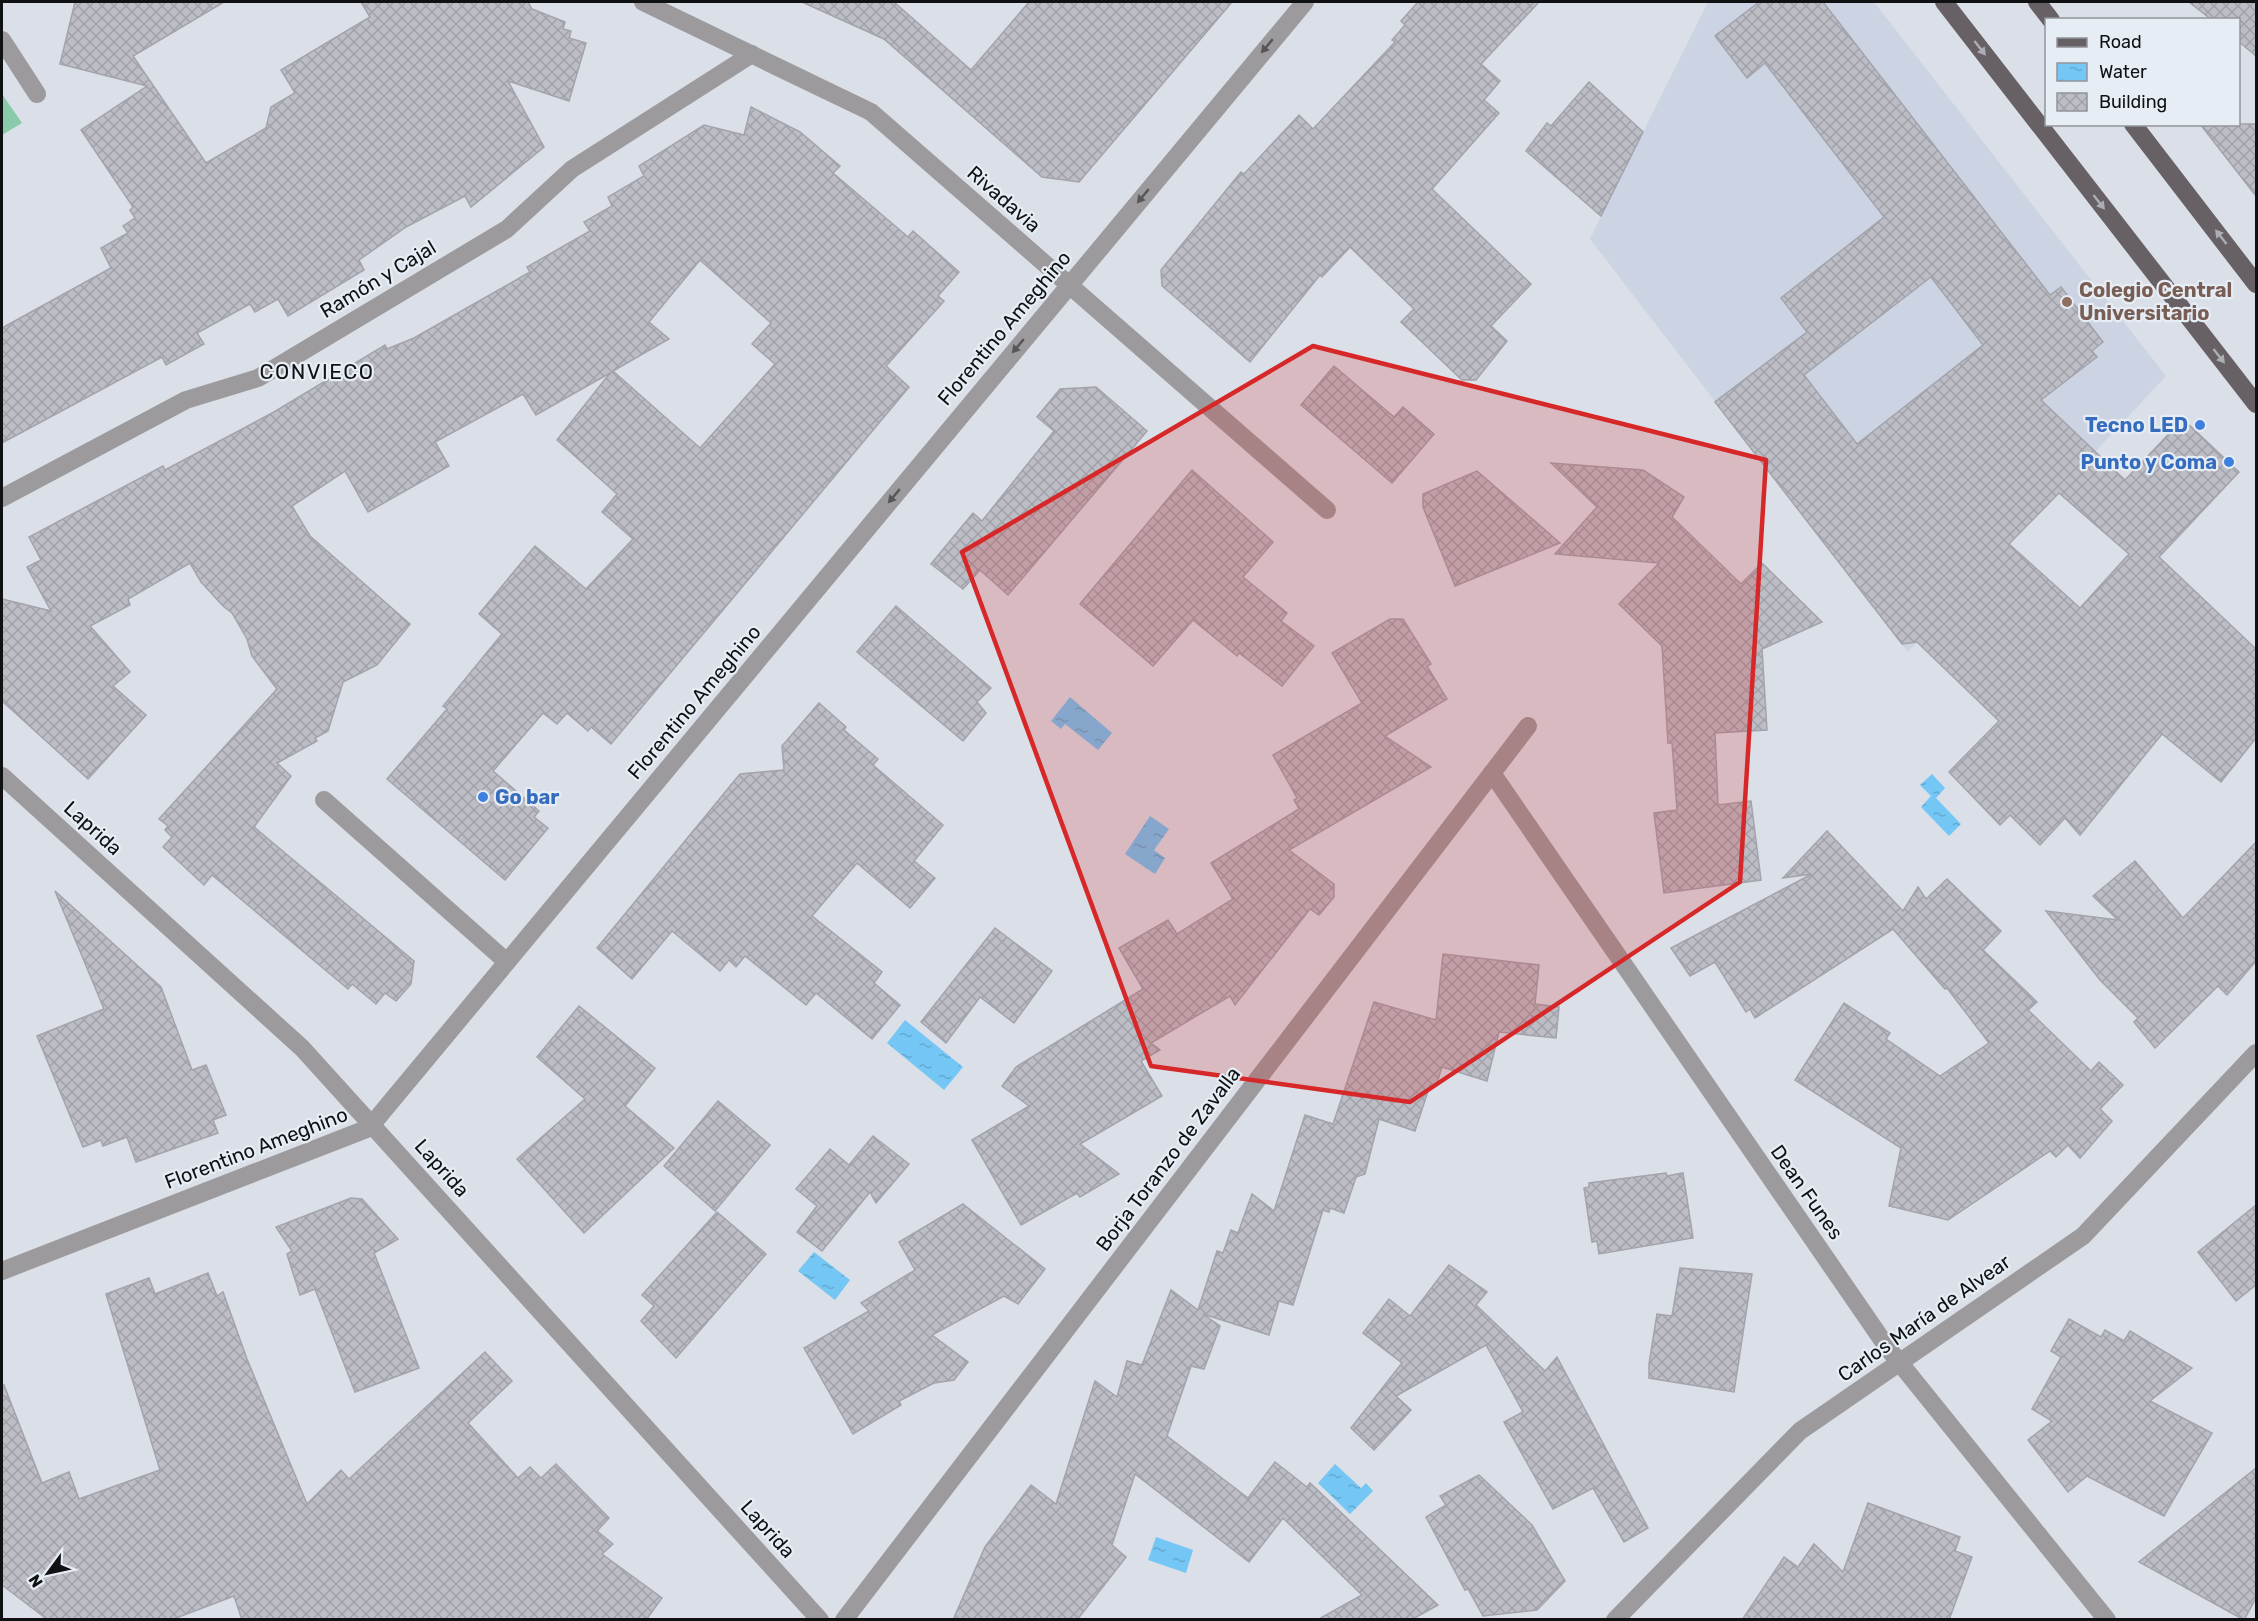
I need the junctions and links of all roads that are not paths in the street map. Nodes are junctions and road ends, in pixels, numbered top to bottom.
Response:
1 (643, 2) edge
2 (1305, 2) edge
3 (1944, 2) edge
4 (2037, 2) edge
5 (2049, 18) edge
6 (2, 40) edge
7 (752, 54) junction
8 (37, 94) dead end
9 (2135, 126) edge
10 (2256, 284) edge
11 (1069, 285) junction
12 (2256, 404) edge
13 (2, 498) edge
14 (1327, 510) dead end
15 (1528, 726) dead end
16 (1492, 773) junction
17 (2, 776) edge
18 (324, 800) dead end
19 (507, 962) junction
20 (2256, 1053) edge
21 (372, 1124) junction
22 (2, 1271) edge
23 (1899, 1362) junction
24 (820, 1620) edge
25 (844, 1620) edge
26 (1615, 1620) edge
27 (2108, 1620) edge

1 - 7 street, Rivadavia
2 -> 11 street, Florentino Ameghino
3 -> 12 main road
4 - 5 main road
6 - 8 street
7 - 11 street, Rivadavia
7 - 13 street, Ramón y Cajal
10 -> 9 main road
11 - 14 street, Rivadavia
11 -> 19 street, Florentino Ameghino
15 - 16 street, Borja Toranzo de Zavalla
16 - 23 street, Dean Funes
16 - 25 street, Borja Toranzo de Zavalla
17 - 21 street, Laprida
18 - 19 street
19 - 21 street, Florentino Ameghino
20 - 23 street, Carlos María de Alvear
21 - 22 street, Florentino Ameghino
21 - 24 street, Laprida
23 - 26 street, Carlos María de Alvear
23 - 27 street, Dean Funes

